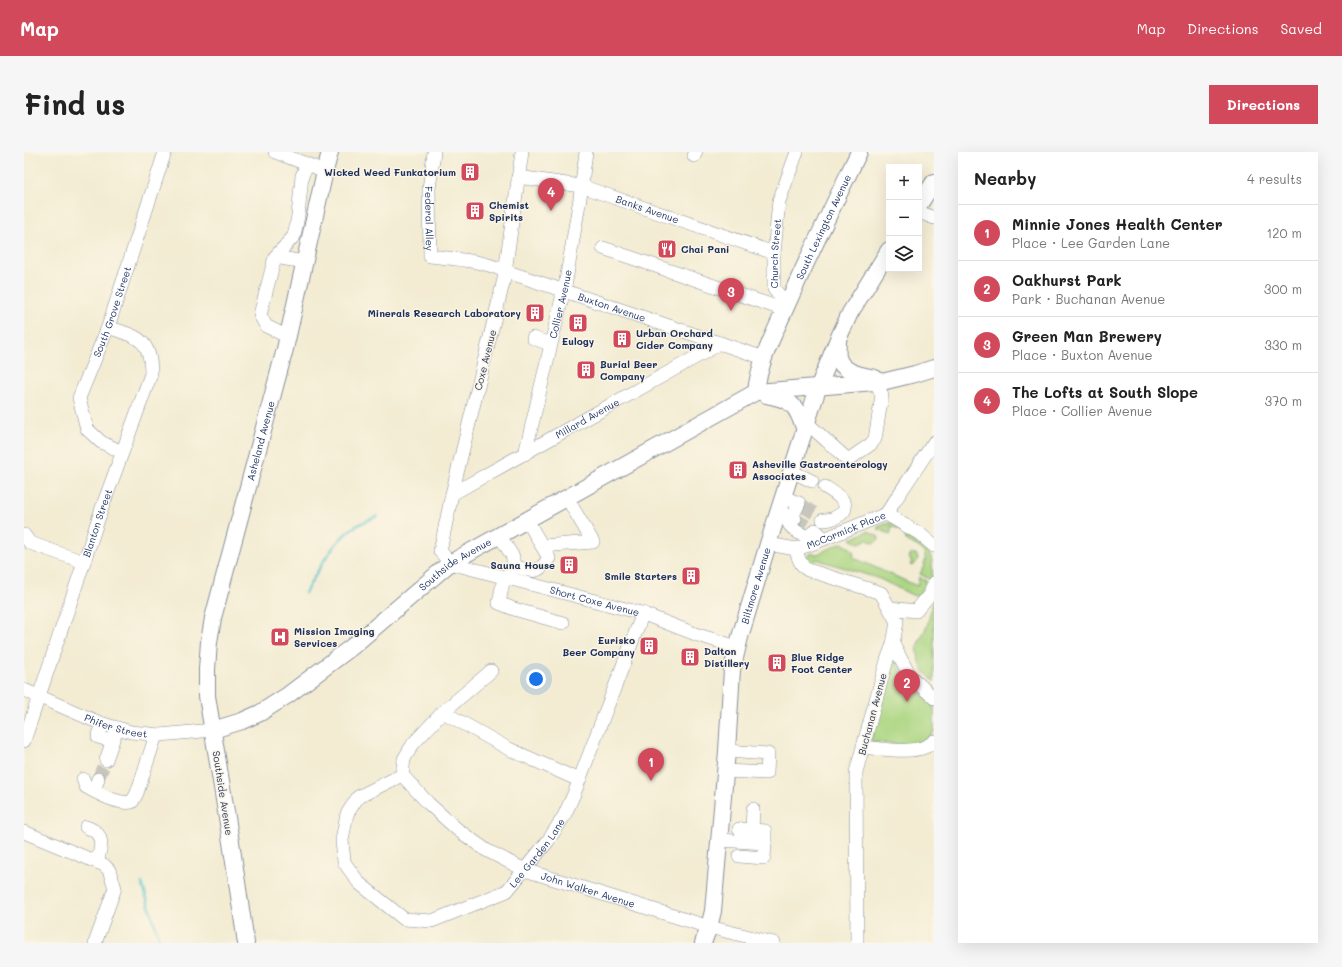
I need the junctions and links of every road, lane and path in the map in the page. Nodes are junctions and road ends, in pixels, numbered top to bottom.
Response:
1 (165, 152) edge
2 (275, 152) edge
3 (330, 152) edge
4 (434, 152) edge
5 (522, 152) edge
6 (586, 152) edge
7 (797, 152) edge
8 (858, 152) edge
9 (306, 164) junction
10 (325, 171) junction
11 (518, 177) junction
12 (934, 182) edge
13 (581, 186) junction
14 (922, 200) edge
15 (922, 213) edge
16 (934, 218) edge
17 (603, 248) dead end
18 (774, 253) junction
19 (886, 255) edge
20 (275, 257) junction
21 (304, 262) junction
22 (505, 271) junction
23 (563, 290) junction
24 (787, 306) junction
25 (108, 327) junction
26 (288, 337) junction
27 (533, 338) dead end
28 (838, 339) junction
29 (721, 343) junction
30 (550, 344) junction
31 (764, 358) junction
32 (934, 368) edge
33 (881, 382) junction
34 (818, 388) junction
35 (756, 392) junction
36 (806, 426) junction
37 (934, 442) edge
38 (122, 452) junction
39 (525, 454) junction
40 (791, 471) junction
41 (812, 481) dead end
42 (825, 487) dead end
43 (452, 494) junction
44 (783, 497) junction
45 (567, 498) junction
46 (886, 514) junction
47 (789, 516) junction
48 (527, 520) junction
49 (816, 532) junction
50 (24, 535) edge
51 (500, 536) junction
52 (768, 544) junction
53 (542, 546) junction
54 (934, 546) edge
55 (796, 549) junction
56 (84, 562) junction
57 (450, 563) junction
58 (509, 574) junction
59 (934, 583) edge
60 (890, 608) junction
61 (642, 613) junction
62 (563, 623) dead end
63 (893, 644) junction
64 (737, 647) junction
65 (490, 671) dead end
66 (29, 696) edge
67 (934, 698) edge
68 (443, 712) junction
69 (103, 724) junction
70 (116, 728) junction
71 (213, 730) junction
72 (156, 735) junction
73 (25, 738) edge
74 (112, 741) junction
75 (934, 741) edge
76 (864, 747) junction
77 (727, 751) junction
78 (106, 760) tunnel mouth
79 (725, 771) junction
80 (402, 774) junction
81 (83, 779) dead end
82 (579, 780) junction
83 (753, 809) dead end
84 (86, 827) dead end
85 (24, 832) edge
86 (720, 840) junction
87 (765, 844) junction
88 (739, 856) dead end
89 (97, 862) junction
90 (525, 870) junction
91 (709, 928) junction
92 (95, 943) edge
93 (246, 943) edge
94 (703, 943) edge
95 (774, 943) edge
96 (857, 943) edge

1 - 25 street, South Grove Street
2 - 9 street
3 - 10 main road, Asheland Avenue
4 - 22 street, Federal Alley
5 - 11 street, Coxe Avenue
6 - 13 street, Collier Avenue
7 - 18 street, Church Street
8 - 24 main road, South Lexington Avenue
9 - 10 street
9 - 20 street
10 - 21 main road, Asheland Avenue
11 - 13 street, Banks Avenue
11 - 22 street, Coxe Avenue
12 - 14 main road
13 - 18 street, Banks Avenue
13 - 23 street, Collier Avenue
15 - 16 street
17 - 24 street
18 - 24 street, Church Street
19 - 28 main road, Biltmore Avenue
20 - 21 street
20 - 26 street
21 - 26 main road, Asheland Avenue
22 - 23 street, Buxton Avenue
22 - 43 street, Coxe Avenue
23 - 29 street, Buxton Avenue
23 - 30 street, Collier Avenue
24 - 31 main road
25 - 38 street, South Grove Street
25 - 38 street, Blanton Street
26 - 71 main road, Asheland Avenue
27 - 30 street
28 - 33 main road
28 - 34 main road, Biltmore Avenue
29 - 31 street, Buxton Avenue
29 - 39 street, Millard Avenue
30 - 39 street, Collier Avenue
31 - 35 main road
32 - 33 main road, Southside Avenue
33 - 34 main road, Southside Avenue
33 - 36 street
34 - 35 main road, Southside Avenue
34 - 36 main road, Biltmore Avenue
35 - 36 main road
35 - 45 main road, Southside Avenue
36 - 40 main road, Biltmore Avenue
37 - 46 street, McCormick Place
38 - 56 street, Blanton Street
39 - 43 street, Millard Avenue
40 - 41 street
40 - 44 main road, Biltmore Avenue
42 - 49 street
43 - 57 street, Coxe Avenue
44 - 47 main road, Biltmore Avenue
44 - 47 street
45 - 48 main road, Southside Avenue
45 - 53 street
46 - 49 street, McCormick Place
46 - 54 street
47 - 49 street
47 - 52 main road, Biltmore Avenue
48 - 51 main road, Southside Avenue
48 - 53 street
49 - 55 street, McCormick Place
50 - 56 street
51 - 57 main road, Southside Avenue
51 - 58 street
52 - 55 street, McCormick Place
52 - 64 main road, Biltmore Avenue
53 - 58 street
55 - 60 street, Buchanan Avenue
56 - 66 street, Blanton Street
57 - 58 street, Short Coxe Avenue
57 - 71 main road, Southside Avenue
58 - 61 street, Short Coxe Avenue
58 - 62 street
59 - 60 street
60 - 63 street, Buchanan Avenue
61 - 64 street, Short Coxe Avenue
61 - 82 street, Lee Garden Lane
63 - 67 street
63 - 76 street, Buchanan Avenue
64 - 77 main road, Biltmore Avenue
65 - 68 street
66 - 69 street, Phifer Street
66 - 73 street, Blanton Street
68 - 80 street
68 - 82 street
69 - 70 street, Phifer Street
69 - 74 street
70 - 72 street, Phifer Street
70 - 74 street
71 - 72 street, Phifer Street
71 - 93 main road, Southside Avenue
72 - 81 street
74 - 78 street
75 - 76 street
76 - 96 street, Buchanan Avenue
77 - 79 main road, Biltmore Avenue
77 - 79 street
79 - 86 main road, Biltmore Avenue
80 - 90 street, John Walker Avenue
80 - 90 street, Lee Garden Lane
82 - 90 street, Lee Garden Lane
83 - 87 street
84 - 89 street
85 - 89 street
86 - 87 street
86 - 91 main road, Biltmore Avenue
87 - 88 street
89 - 92 street
90 - 91 street, John Walker Avenue
91 - 94 main road, Biltmore Avenue
91 - 95 street, John Walker Avenue

